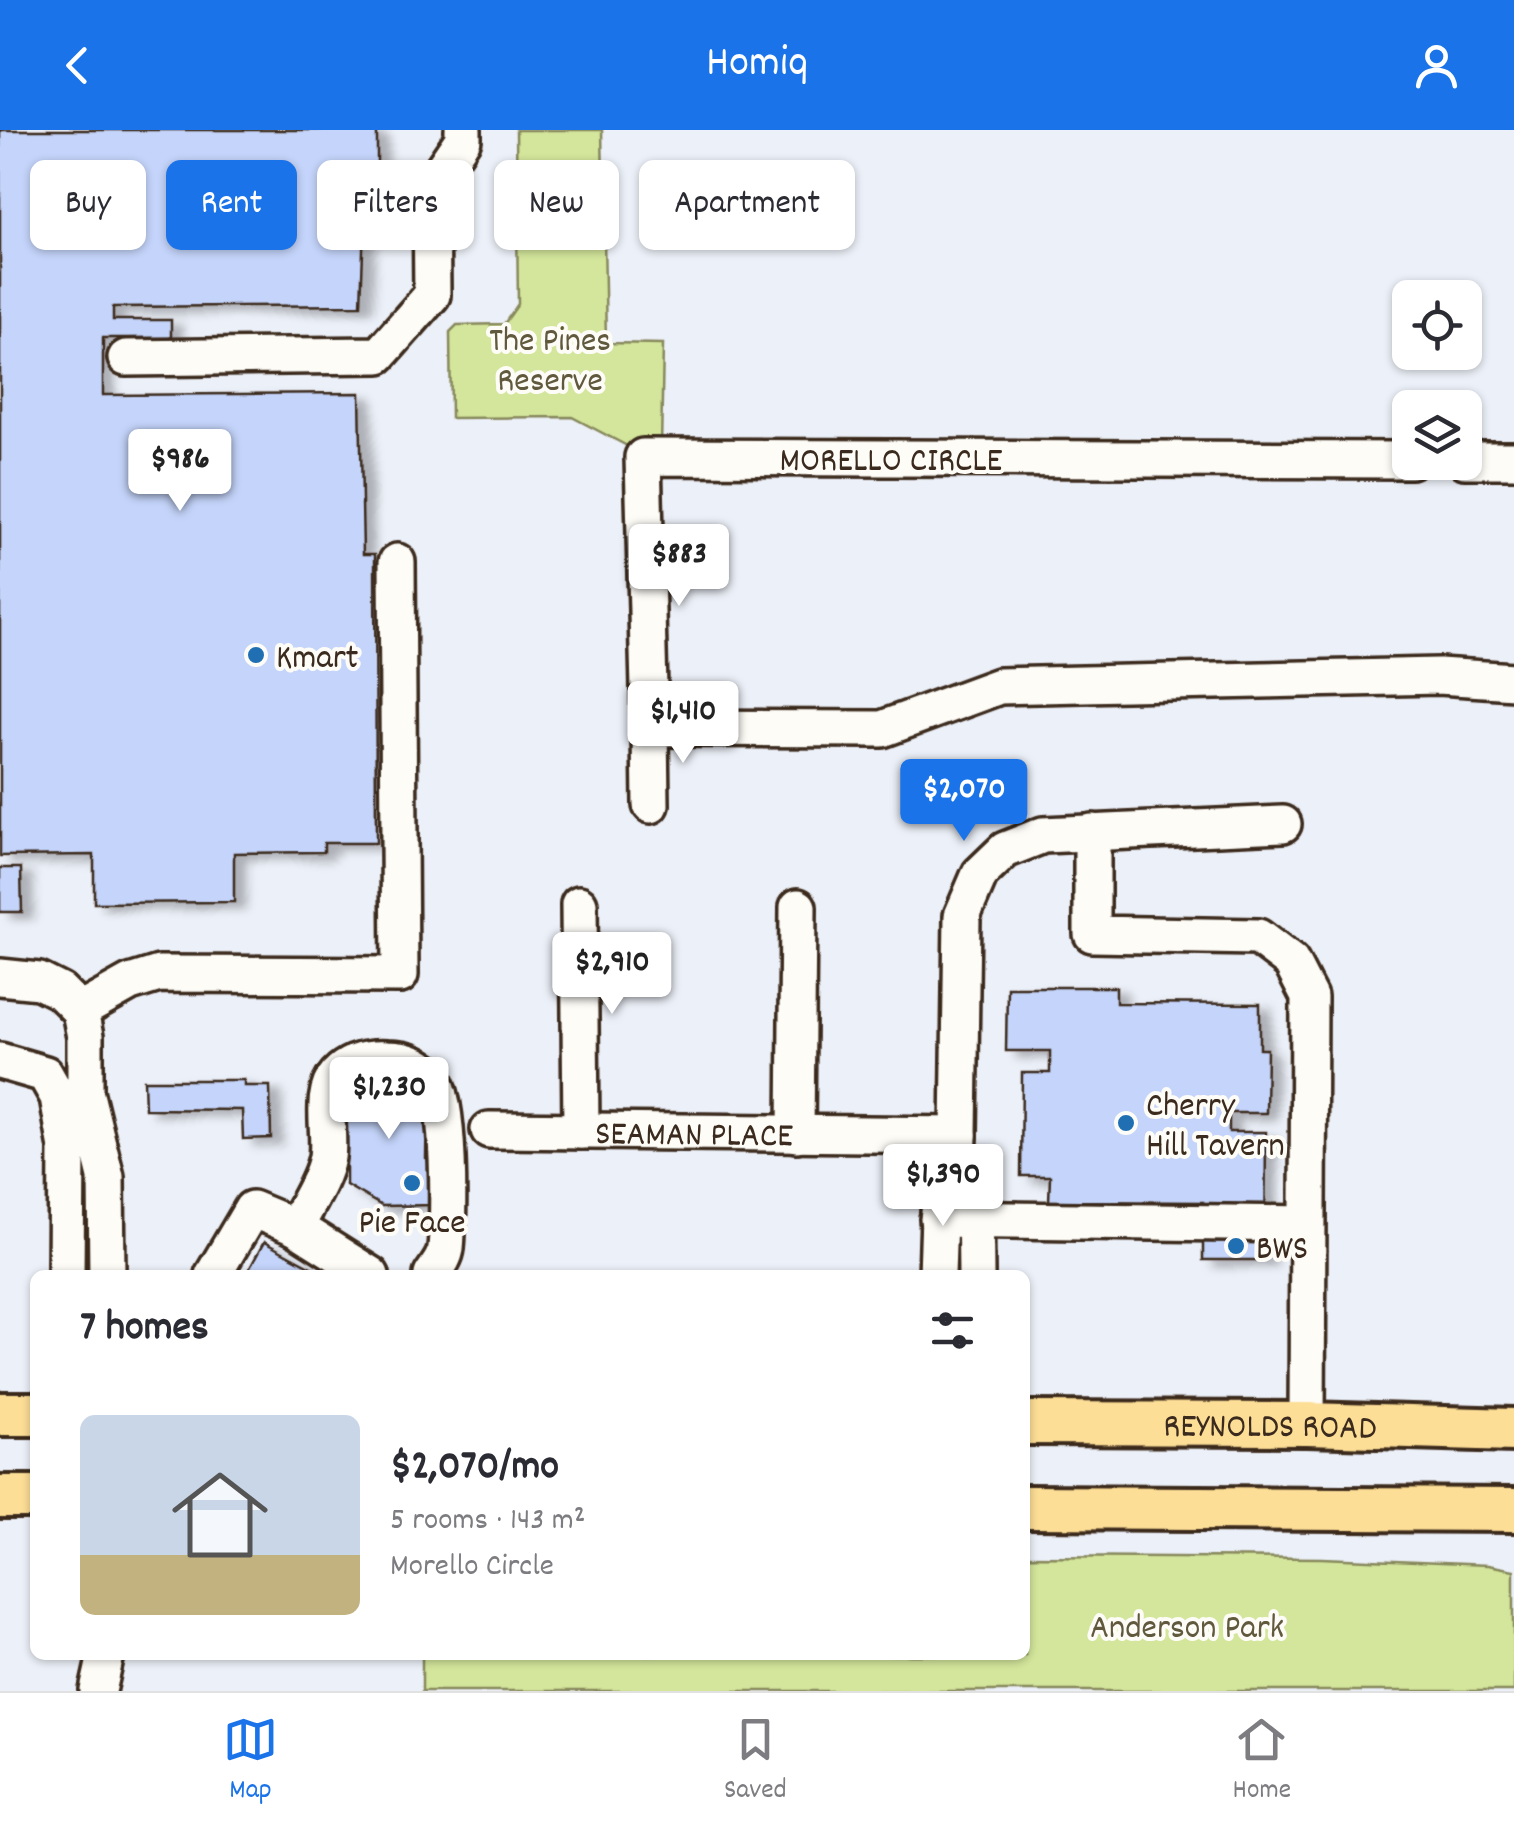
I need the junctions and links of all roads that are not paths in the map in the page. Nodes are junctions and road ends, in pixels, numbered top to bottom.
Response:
1 (463, 130) edge
2 (126, 358) dead end
3 (1392, 460) edge
4 (1482, 460) edge
5 (1514, 460) edge
6 (397, 562) dead end
7 (1514, 664) edge
8 (1439, 676) junction
9 (1514, 681) edge
10 (650, 728) junction
11 (651, 805) dead end
12 (1284, 824) dead end
13 (1092, 832) junction
14 (579, 904) dead end
15 (798, 907) dead end
16 (0, 977) edge
17 (80, 1011) junction
18 (0, 1062) edge
19 (86, 1091) junction
20 (489, 1130) dead end
21 (581, 1131) junction
22 (796, 1134) junction
23 (67, 1149) junction
24 (958, 1151) junction
25 (938, 1219) junction
26 (976, 1220) junction
27 (1307, 1224) junction
28 (295, 1227) junction
29 (66, 1270) edge
30 (106, 1270) edge
31 (215, 1270) edge
32 (363, 1270) edge
33 (435, 1270) edge
34 (936, 1270) edge
35 (976, 1270) edge
36 (0, 1414) edge
37 (30, 1414) edge
38 (1030, 1422) edge
39 (1308, 1424) junction
40 (1506, 1428) edge
41 (0, 1497) edge
42 (30, 1497) edge
43 (1030, 1507) edge
44 (1514, 1510) edge
45 (80, 1660) edge
46 (105, 1660) edge
47 (84, 1691) edge
48 (98, 1691) edge

1 - 2 street
3 - 10 street, MORELLO CIRCLE
4 - 5 street
6 - 17 street
7 - 8 street
8 - 9 street
8 - 10 street
10 - 11 street, MORELLO CIRCLE
12 - 13 street
13 - 24 street
13 - 27 street
14 - 21 street
15 - 22 street
16 - 17 street
17 - 19 street
18 - 23 street
19 - 23 street
19 - 30 street
20 - 21 street, SEAMAN PLACE
21 - 22 street, SEAMAN PLACE
22 - 24 street, SEAMAN PLACE
23 - 29 street
24 - 25 street
24 - 26 street
25 - 26 street
25 - 34 street
26 - 27 street
26 - 35 street
27 - 39 street
28 - 31 street
28 - 32 street
28 - 33 street
36 - 37 main road
38 - 39 main road, REYNOLDS ROAD
39 - 40 main road, REYNOLDS ROAD
41 - 42 main road
43 - 44 main road
45 - 47 street
46 - 48 street

